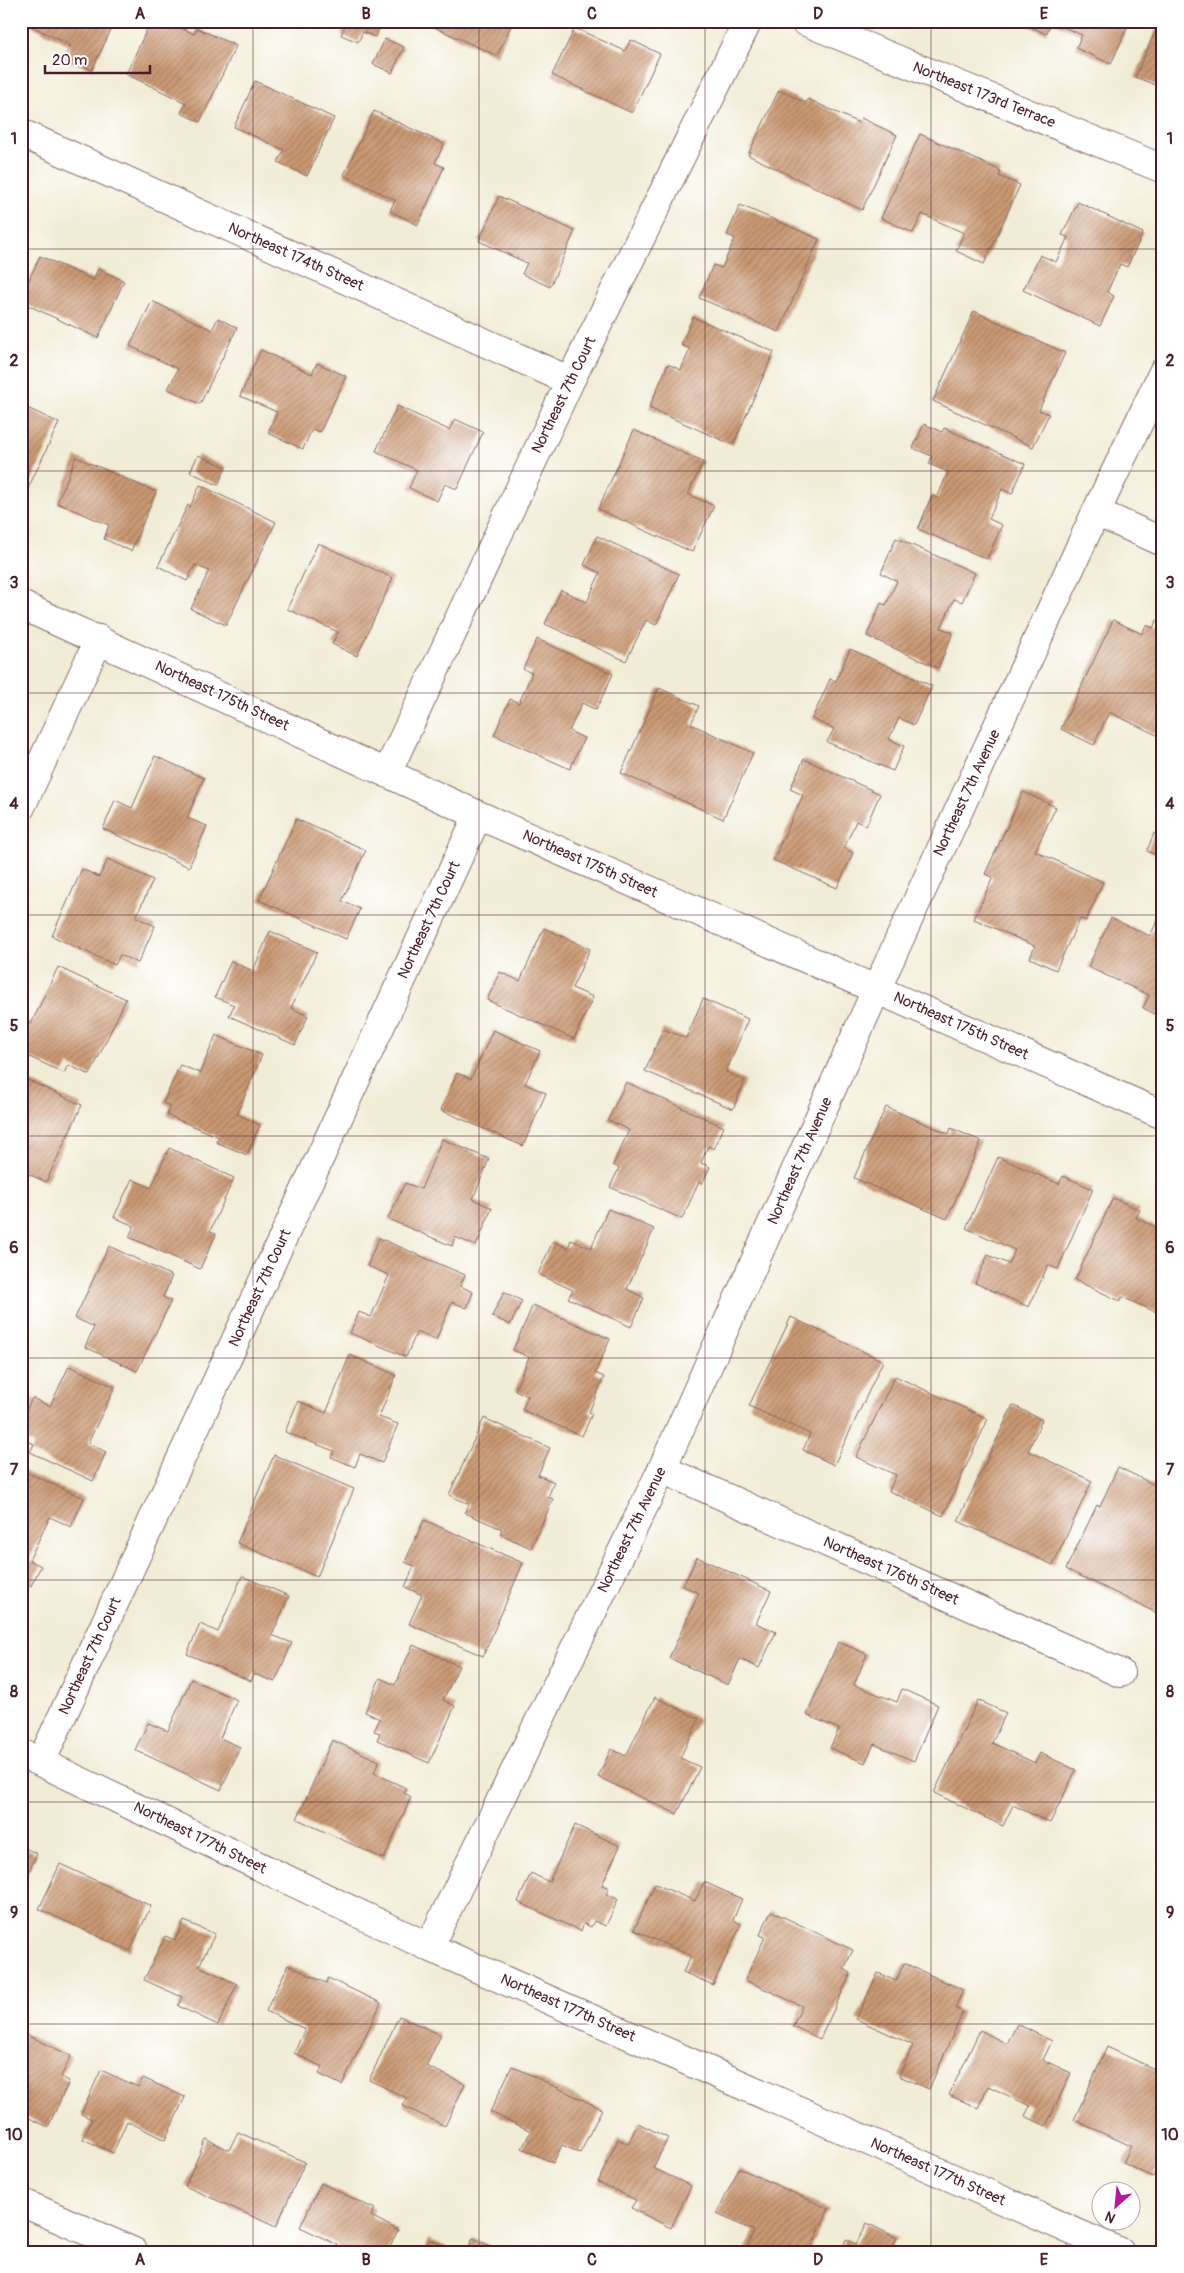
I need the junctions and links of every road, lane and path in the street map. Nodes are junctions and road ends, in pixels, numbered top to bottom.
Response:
1 (748, 21) edge
2 (804, 21) edge
3 (21, 133) edge
4 (1163, 170) edge
5 (1163, 372) edge
6 (570, 381) junction
7 (1096, 512) junction
8 (1163, 542) edge
9 (21, 605) edge
10 (99, 639) junction
11 (387, 773) junction
12 (21, 807) edge
13 (478, 815) junction
14 (877, 988) junction
15 (1163, 1115) edge
16 (662, 1469) junction
17 (1120, 1673) dead end
18 (31, 1757) edge
19 (428, 1947) junction
20 (21, 2202) edge
21 (134, 2252) edge
22 (1120, 2252) edge

1 - 6 street, Northeast 7th Court
2 - 4 street, Northeast 173rd Terrace
3 - 6 street, Northeast 174th Street
5 - 7 street, Northeast 7th Avenue
6 - 11 street, Northeast 7th Court
7 - 8 street
7 - 14 street, Northeast 7th Avenue
9 - 10 street, Northeast 175th Street
10 - 11 street, Northeast 175th Street
10 - 12 street
11 - 13 street, Northeast 175th Street
13 - 14 street, Northeast 175th Street
13 - 18 street, Northeast 7th Court
14 - 15 street, Northeast 175th Street
14 - 16 street, Northeast 7th Avenue
16 - 17 street, Northeast 176th Street
16 - 19 street, Northeast 7th Avenue
18 - 19 street, Northeast 177th Street
19 - 22 street, Northeast 177th Street
20 - 21 street

